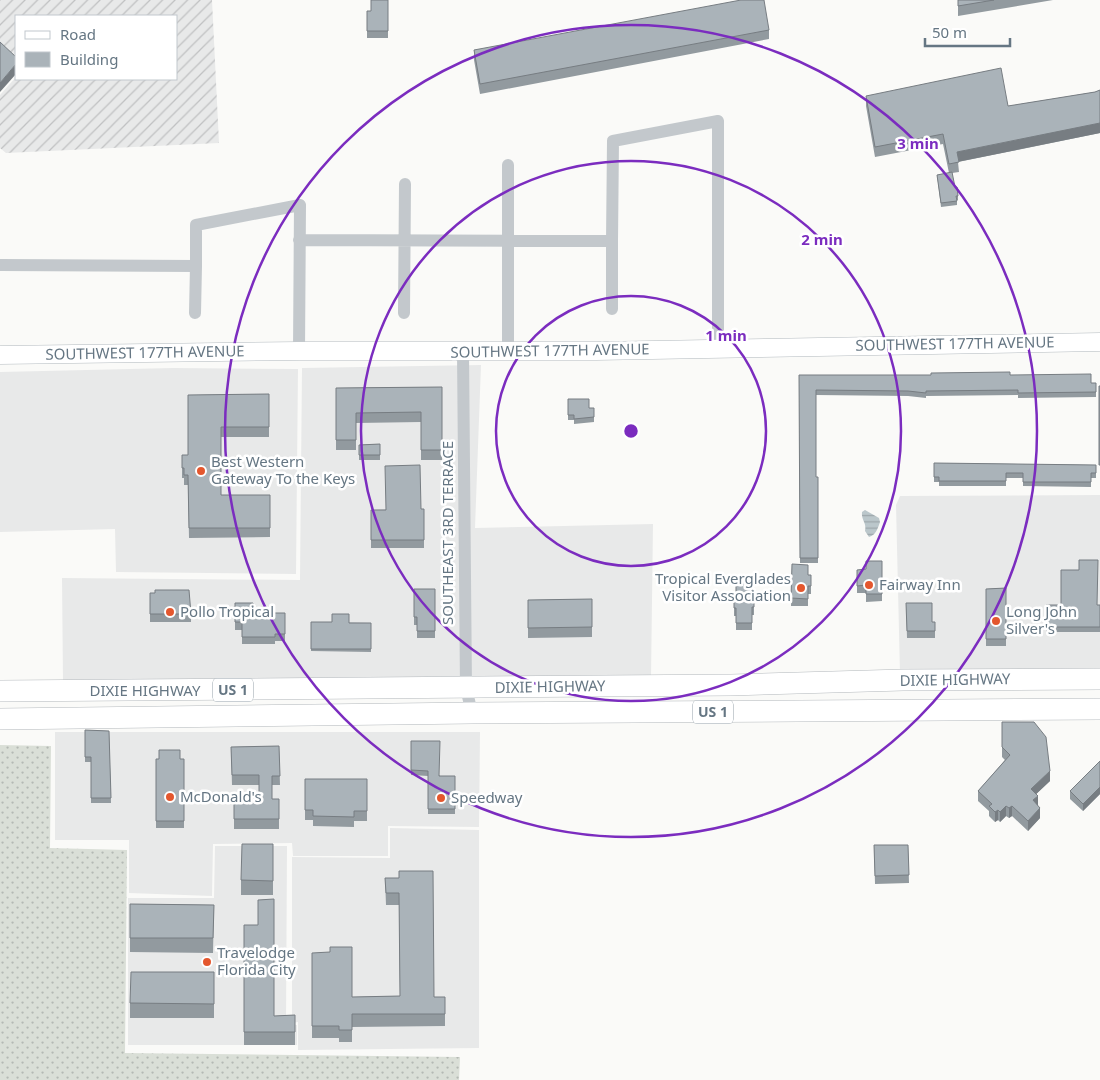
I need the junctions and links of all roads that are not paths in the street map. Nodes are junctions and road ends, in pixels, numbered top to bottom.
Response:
1 (508, 165) dead end
2 (405, 184) dead end
3 (404, 239) junction
4 (299, 240) junction
5 (508, 240) junction
6 (612, 241) junction
7 (0, 265) edge
8 (196, 266) junction
9 (612, 309) dead end
10 (195, 313) dead end
11 (404, 313) dead end
12 (1100, 342) edge
13 (718, 348) junction
14 (298, 351) junction
15 (508, 351) junction
16 (464, 352) junction
17 (0, 355) edge
18 (1100, 679) edge
19 (466, 688) junction
20 (0, 691) edge
21 (142, 704) junction
22 (1100, 709) edge
23 (472, 713) junction
24 (0, 719) edge

1 - 5 street
2 - 3 street
3 - 4 street
3 - 5 street
3 - 11 street
4 - 8 street
4 - 14 street
5 - 6 street
5 - 15 street
6 - 9 street
6 - 13 street
7 - 8 street
8 - 10 street
12 - 13 main road, SOUTHWEST 177TH AVENUE
13 - 15 main road, SOUTHWEST 177TH AVENUE
14 - 16 main road, SOUTHWEST 177TH AVENUE
14 - 17 main road, SOUTHWEST 177TH AVENUE
15 - 16 main road, SOUTHWEST 177TH AVENUE
16 - 19 street, SOUTHEAST 3RD TERRACE
18 - 19 highway, DIXIE HIGHWAY / US 1
19 - 21 highway, DIXIE HIGHWAY / US 1
19 - 23 street, SOUTHEAST 3RD TERRACE
20 - 21 highway, DIXIE HIGHWAY / US 1
21 - 23 highway, DIXIE HIGHWAY / US 1
21 - 24 highway, DIXIE HIGHWAY / US 1
22 - 23 highway, DIXIE HIGHWAY / US 1

